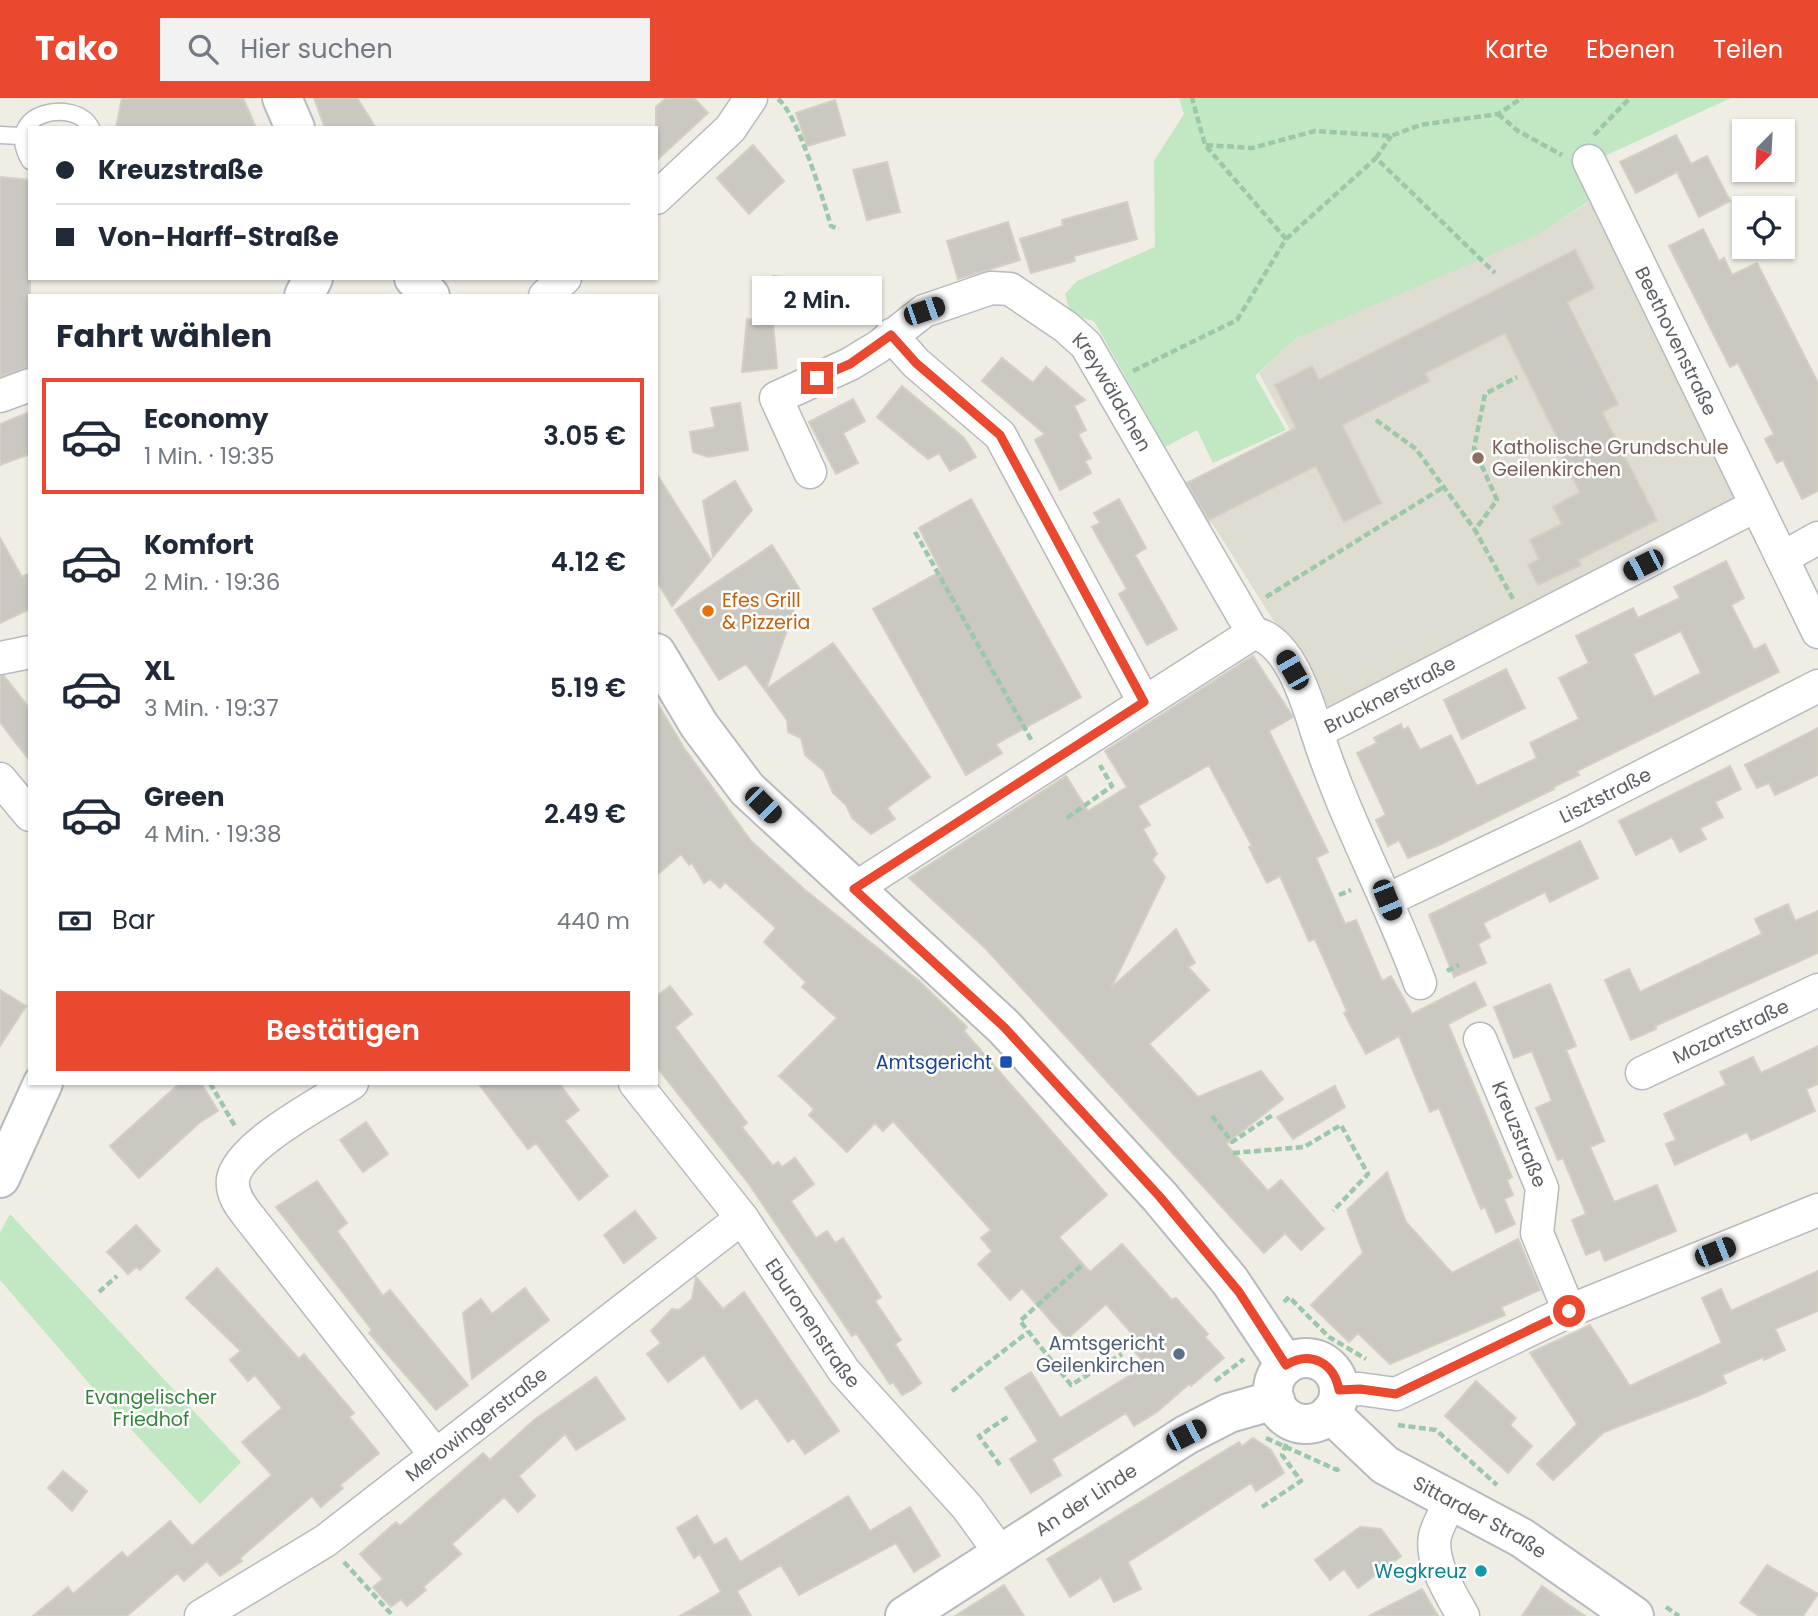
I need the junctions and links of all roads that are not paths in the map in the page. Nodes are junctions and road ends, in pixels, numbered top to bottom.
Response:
1 (282, 98) edge
2 (751, 98) edge
3 (59, 101) edge
4 (90, 126) edge
5 (294, 126) edge
6 (0, 135) edge
7 (20, 136) junction
8 (28, 156) edge
9 (1589, 161) road end
10 (658, 196) edge
11 (416, 280) edge
12 (563, 280) edge
13 (428, 294) edge
14 (547, 294) edge
15 (891, 335) junction
16 (28, 386) edge
17 (0, 396) edge
18 (810, 472) dead end
19 (1755, 506) junction
20 (1818, 538) edge
21 (1782, 558) junction
22 (1247, 622) junction
23 (1818, 632) edge
24 (28, 653) edge
25 (658, 656) edge
26 (0, 658) edge
27 (1818, 686) edge
28 (1144, 702) junction
29 (1317, 732) junction
30 (0, 779) edge
31 (28, 813) edge
32 (854, 889) junction
33 (1387, 900) junction
34 (1420, 983) dead end
35 (1818, 990) edge
36 (1480, 1039) dead end
37 (1642, 1073) dead end
38 (42, 1085) edge
39 (349, 1085) edge
40 (637, 1085) edge
41 (0, 1178) edge
42 (1818, 1210) edge
43 (742, 1219) junction
44 (1569, 1311) junction
45 (1305, 1398) junction
46 (434, 1454) junction
47 (1451, 1500) junction
48 (1002, 1555) junction
49 (201, 1616) edge
50 (905, 1616) edge
51 (1463, 1616) edge
52 (1634, 1616) edge

1 - 5 street
2 - 10 street
3 - 4 lane
3 - 7 lane
6 - 7 lane
7 - 8 lane
9 - 19 street, Beethovenstraße
11 - 13 street
12 - 14 street
15 - 18 street, Kreywäldchen
15 - 22 street, Kreywäldchen
15 - 28 street
16 - 17 street
19 - 21 street, Beethovenstraße
19 - 29 street, Brucknerstraße
20 - 21 street
21 - 23 street, Beethovenstraße
22 - 28 street
22 - 29 street, Brucknerstraße
24 - 26 street
25 - 32 street, Sittarder Straße
27 - 33 street, Lisztstraße
28 - 32 street
29 - 33 street
30 - 31 street
32 - 45 street, Sittarder Straße
33 - 34 street
35 - 37 street, Mozartstraße
36 - 44 street, Kreuzstraße
38 - 41 street
39 - 46 street
40 - 43 street, Eburonenstraße
42 - 44 street
43 - 46 street, Merowingerstraße
43 - 48 street, Eburonenstraße
44 - 45 street
45 - 47 street, Sittarder Straße
45 - 48 street, An der Linde
46 - 49 street, Merowingerstraße
47 - 51 street
47 - 52 street, Sittarder Straße
48 - 50 street, An der Linde

